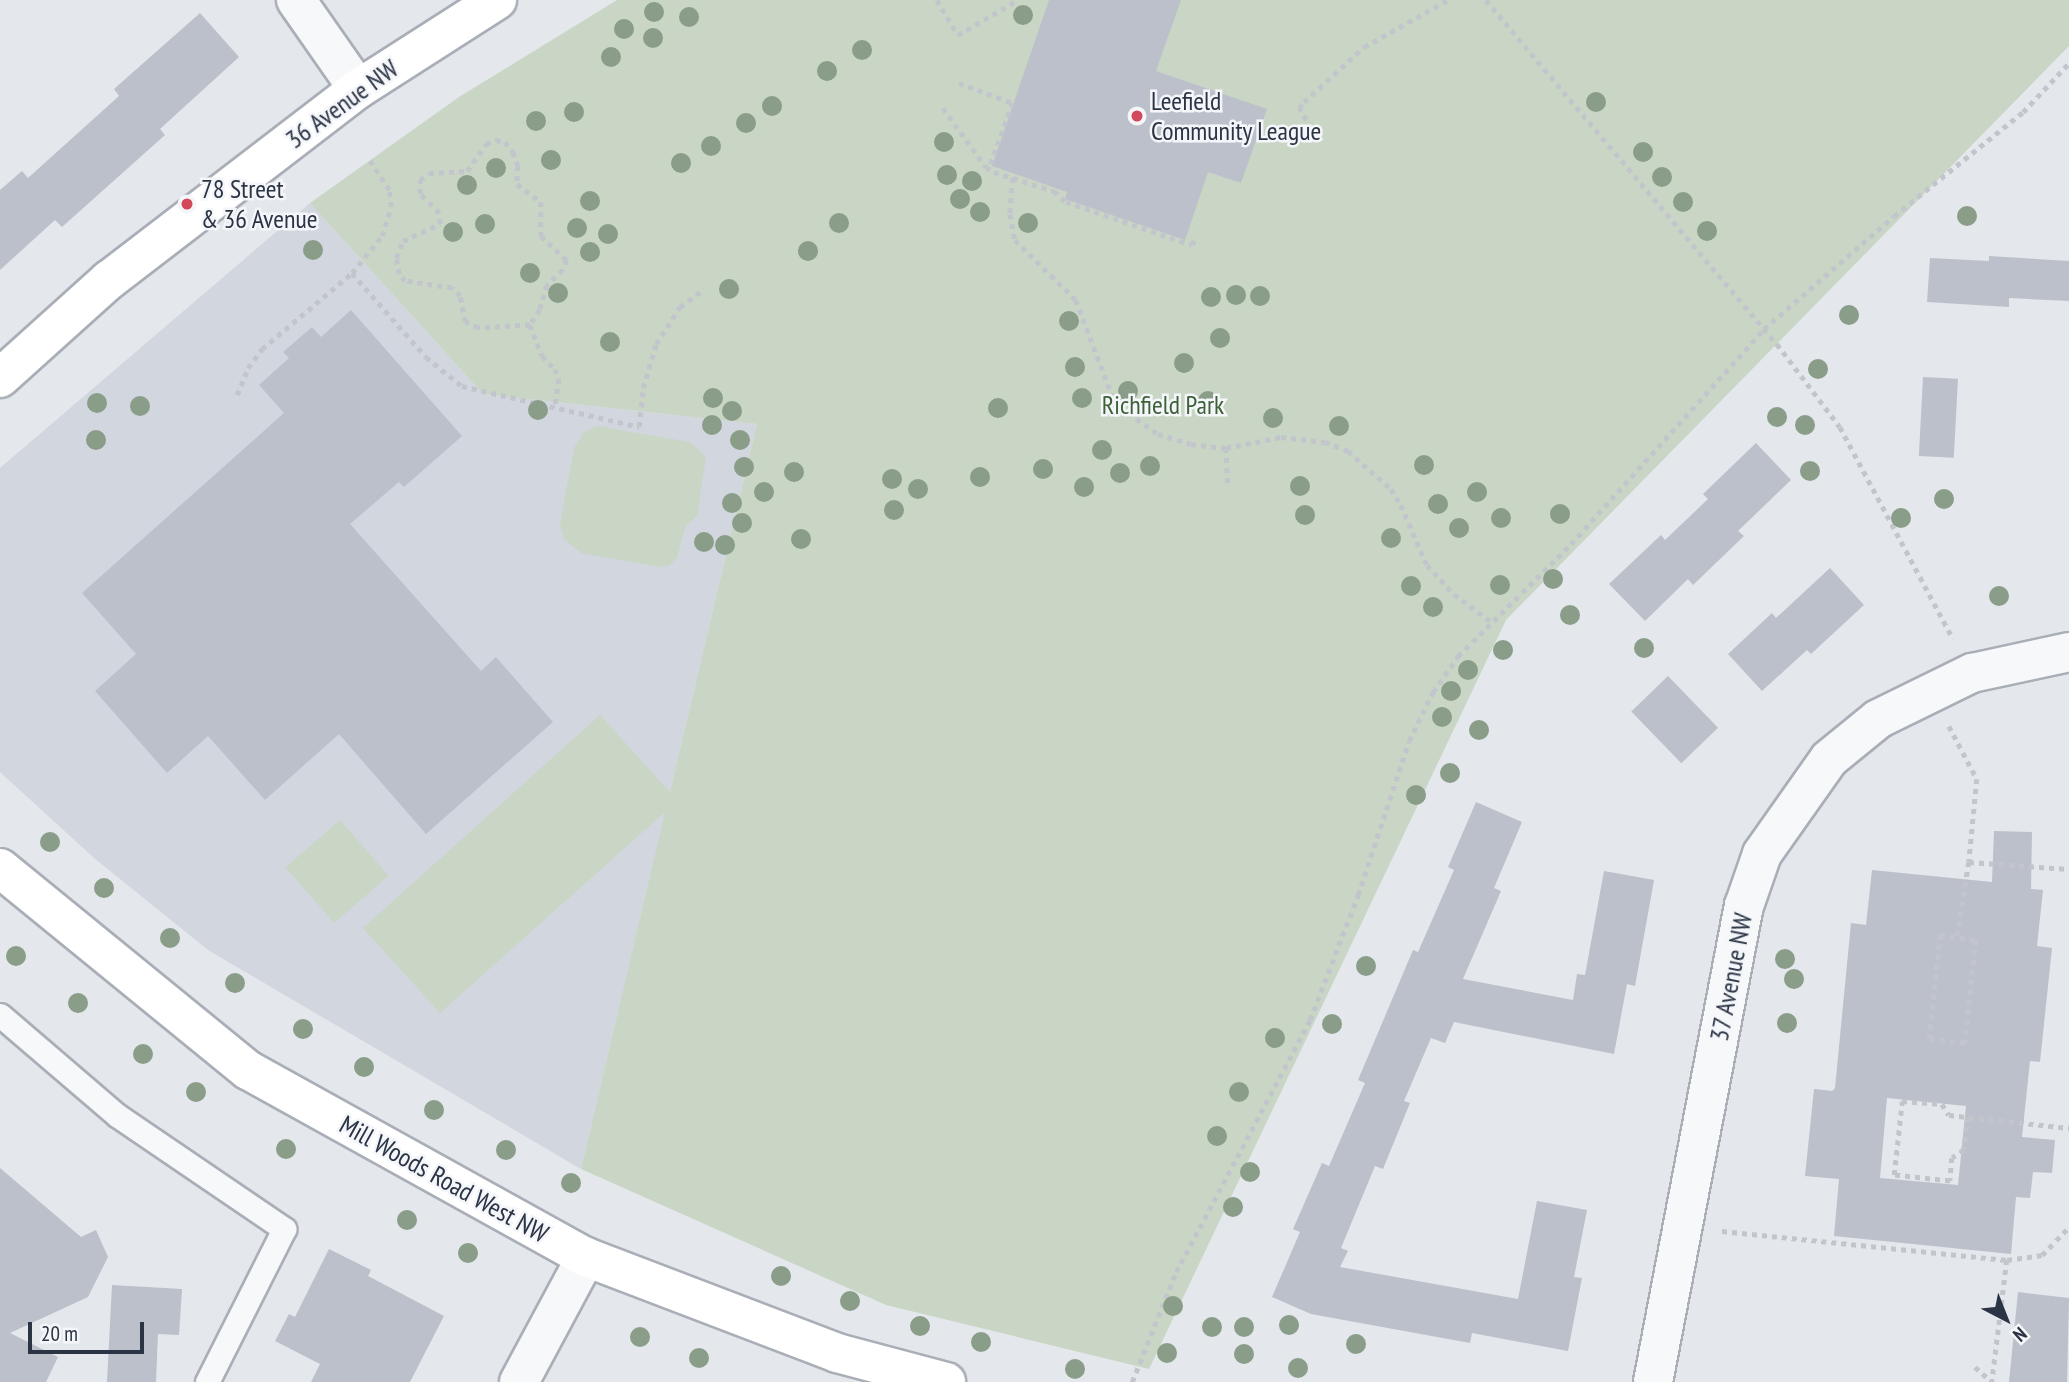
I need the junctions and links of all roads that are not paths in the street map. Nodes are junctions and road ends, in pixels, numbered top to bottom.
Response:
1 (296, 0) edge
2 (497, 0) edge
3 (358, 89) junction
4 (0, 378) edge
5 (2069, 652) edge
6 (0, 868) edge
7 (0, 1015) edge
8 (586, 1257) junction
9 (207, 1382) edge
10 (519, 1382) edge
11 (946, 1382) edge
12 (1653, 1382) edge

1 - 3 street
2 - 3 street, 36 Avenue NW
3 - 4 street, 36 Avenue NW
5 - 12 street, 37 Avenue NW
6 - 8 street, Mill Woods Road West NW
7 - 9 lane
8 - 10 street
8 - 11 street, Mill Woods Road West NW

